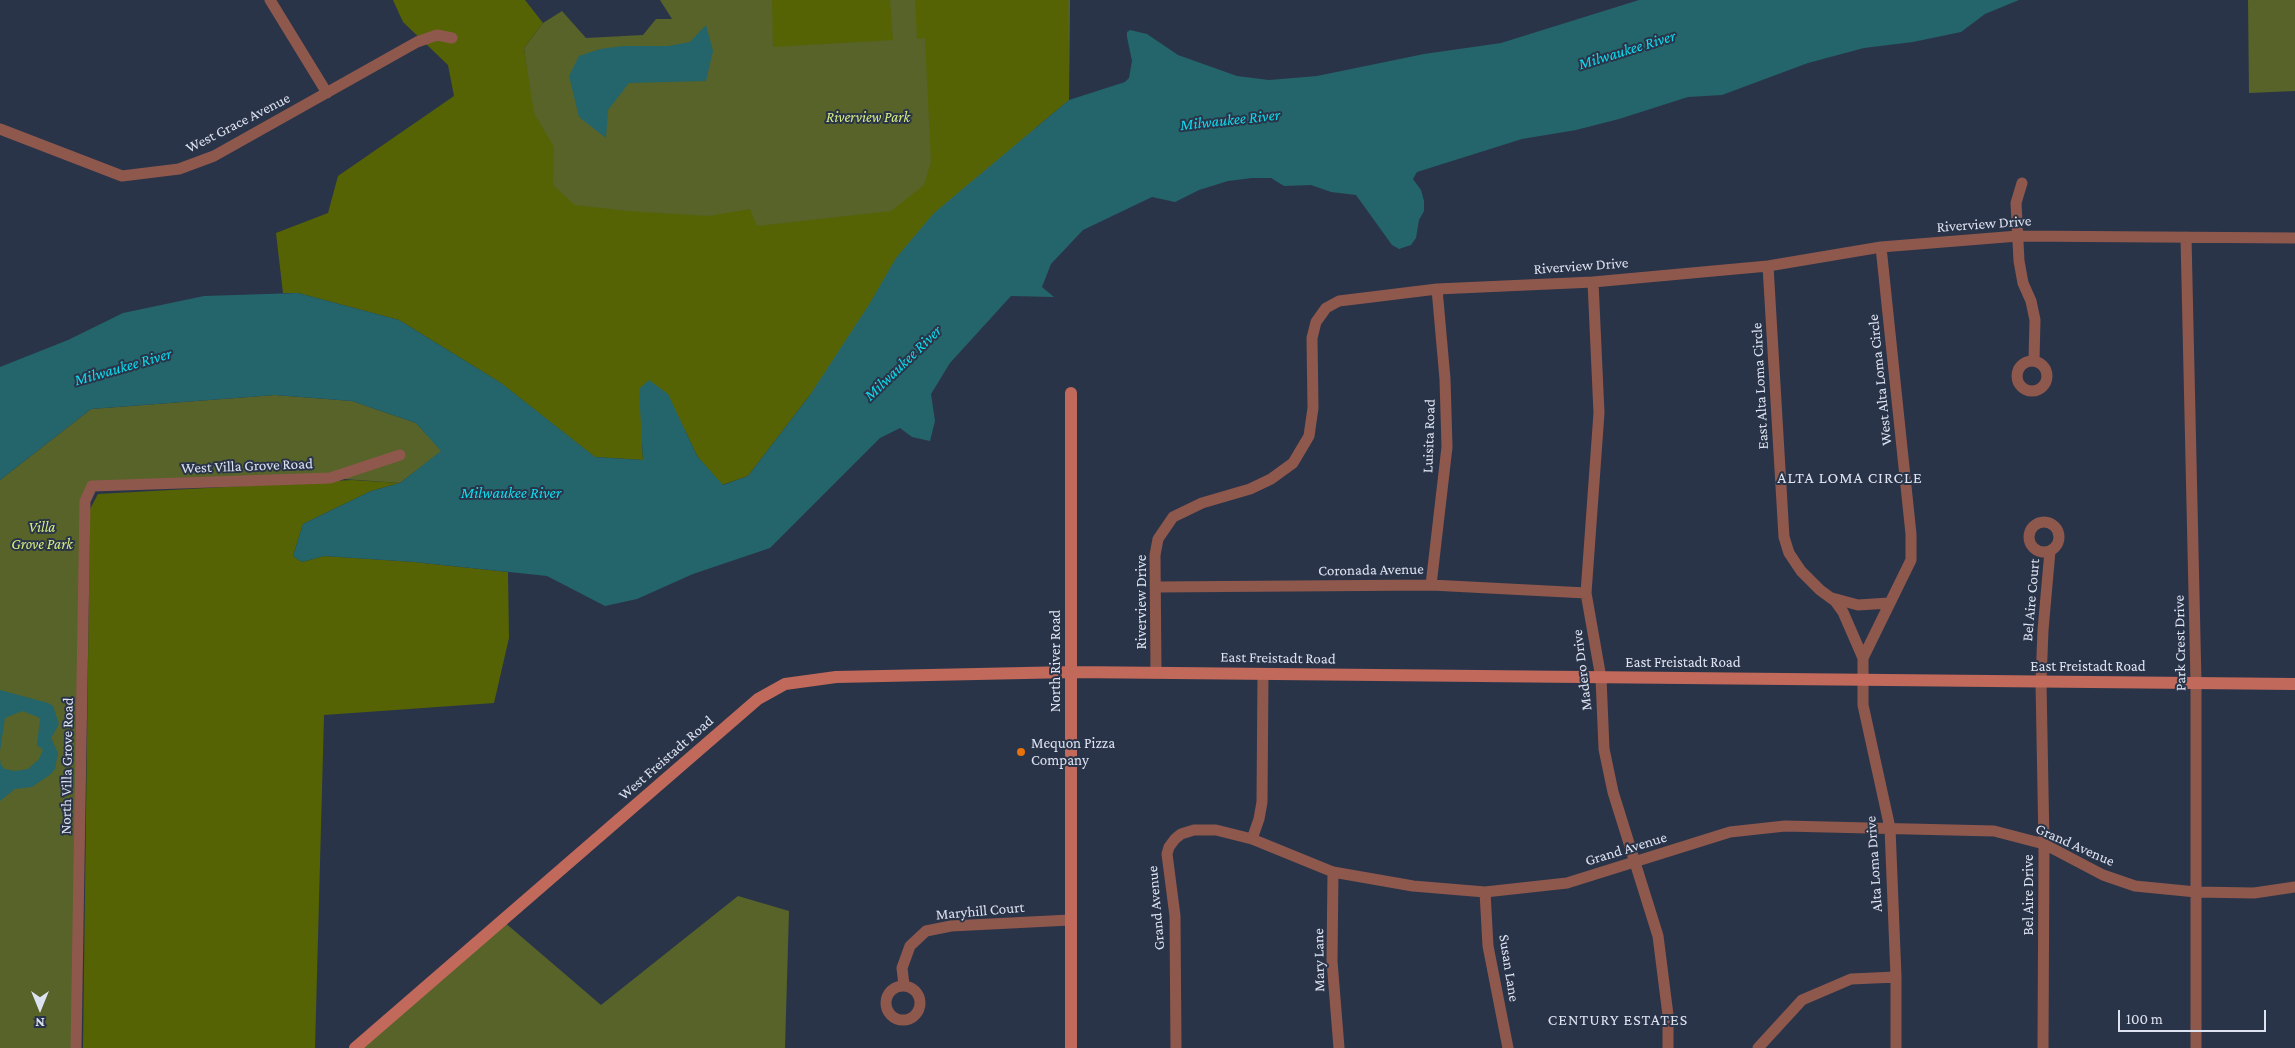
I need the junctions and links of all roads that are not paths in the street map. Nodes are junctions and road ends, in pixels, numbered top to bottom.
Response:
1 (270, 0) edge
2 (452, 38) dead end
3 (327, 93) junction
4 (0, 129) edge
5 (2022, 182) dead end
6 (2018, 236) junction
7 (2186, 237) junction
8 (2295, 238) edge
9 (1881, 247) junction
10 (1768, 266) junction
11 (1593, 282) junction
12 (1437, 288) junction
13 (2034, 360) dead end
14 (1071, 393) dead end
15 (400, 455) dead end
16 (92, 486) joint
17 (2050, 551) dead end
18 (1431, 585) junction
19 (1156, 587) junction
20 (1586, 593) junction
21 (1829, 597) junction
22 (1890, 603) junction
23 (1863, 658) junction
24 (1071, 672) junction
25 (1156, 672) junction
26 (1263, 675) junction
27 (1601, 678) junction
28 (1862, 680) junction
29 (2041, 682) junction
30 (2196, 683) junction
31 (2295, 684) edge
32 (1890, 828) junction
33 (1252, 839) junction
34 (2044, 844) junction
35 (1635, 861) junction
36 (1333, 872) junction
37 (2295, 887) edge
38 (1485, 892) junction
39 (2196, 892) junction
40 (1070, 920) junction
41 (1896, 977) junction
42 (904, 986) dead end
43 (76, 1048) edge
44 (354, 1048) edge
45 (1071, 1048) edge
46 (1176, 1048) edge
47 (1339, 1048) edge
48 (1508, 1048) edge
49 (1668, 1048) edge
50 (1758, 1048) edge
51 (1896, 1048) edge
52 (2043, 1048) edge
53 (2196, 1048) edge

1 - 3 street
2 - 3 street, West Grace Avenue
3 - 4 street, West Grace Avenue
5 - 6 street
6 - 7 street, Riverview Drive
6 - 9 street, Riverview Drive
6 - 13 street
7 - 8 street, Riverview Drive
7 - 30 street, Park Crest Drive
9 - 10 street, Riverview Drive
9 - 22 street, West Alta Loma Circle
10 - 11 street, Riverview Drive
10 - 21 street, East Alta Loma Circle
11 - 12 street, Riverview Drive
11 - 20 street, Madero Drive
12 - 18 street, Luisita Road
12 - 19 street, Riverview Drive
14 - 24 street, North River Road
15 - 16 street, West Villa Grove Road
16 - 43 street, North Villa Grove Road
17 - 29 street, Bel Aire Court
18 - 19 street, Coronada Avenue
18 - 20 street, Coronada Avenue
19 - 25 street, Riverview Drive
20 - 27 street, Madero Drive
21 - 22 street
21 - 23 street, East Alta Loma Circle
22 - 23 street, West Alta Loma Circle
23 - 28 street, West Alta Loma Circle
24 - 25 street, East Freistadt Road
24 - 40 street, North River Road
24 - 44 street, West Freistadt Road
25 - 26 street, East Freistadt Road
26 - 27 street, East Freistadt Road
26 - 33 street
27 - 28 street, East Freistadt Road
27 - 35 street, Madero Drive
28 - 29 street, East Freistadt Road
28 - 32 street, Alta Loma Drive
29 - 30 street, East Freistadt Road
29 - 34 street, Bel Aire Drive
30 - 31 street, East Freistadt Road
30 - 39 street, Park Crest Drive
32 - 34 street, Grand Avenue
32 - 35 street, Grand Avenue
32 - 41 street, Alta Loma Drive
33 - 36 street, Grand Avenue
33 - 46 street, Grand Avenue
34 - 39 street, Grand Avenue
34 - 52 street, Bel Aire Drive
35 - 38 street, Grand Avenue
35 - 49 street, Madero Drive
36 - 38 street, Grand Avenue
36 - 47 street, Mary Lane
37 - 39 street, Grand Avenue
38 - 48 street, Susan Lane
39 - 53 street, Park Crest Drive
40 - 42 street, Maryhill Court
40 - 45 street, North River Road
41 - 50 street
41 - 51 street, Alta Loma Drive

